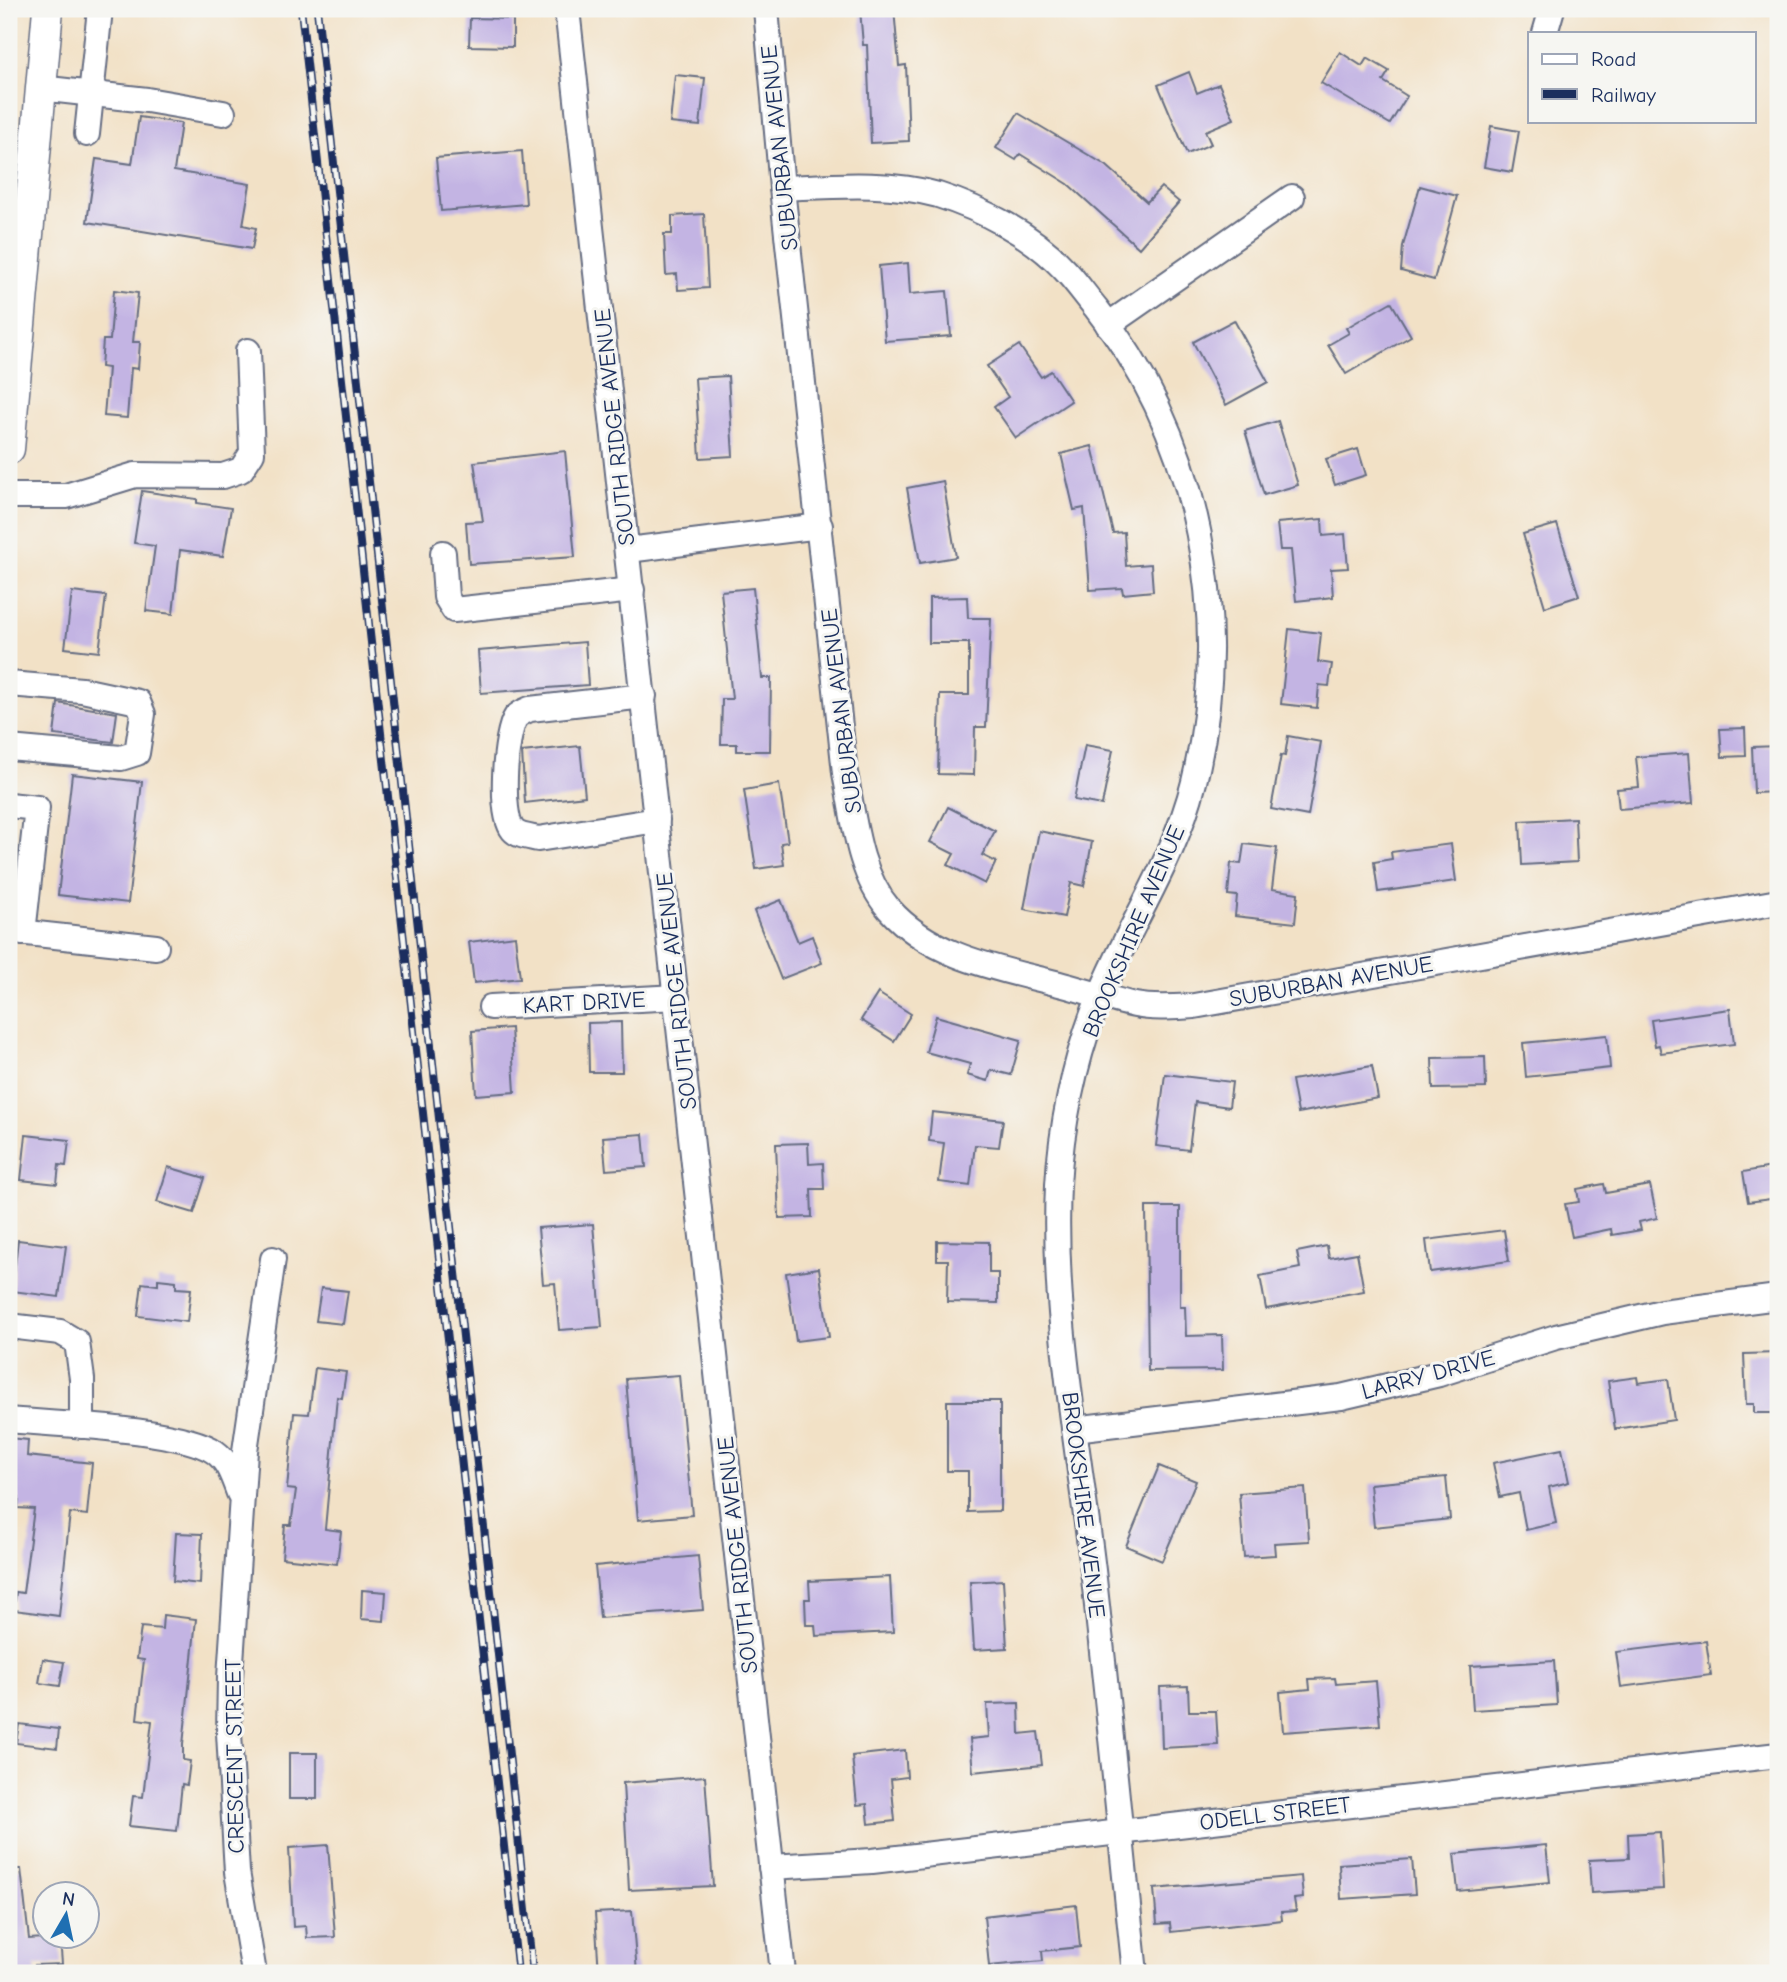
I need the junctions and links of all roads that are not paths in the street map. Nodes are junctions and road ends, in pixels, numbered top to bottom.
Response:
1 (48, 9) edge
2 (99, 9) edge
3 (567, 9) edge
4 (766, 9) edge
5 (1552, 9) edge
6 (1545, 32) edge
7 (40, 88) junction
8 (92, 94) junction
9 (223, 113) dead end
10 (87, 134) dead end
11 (782, 188) junction
12 (1292, 197) dead end
13 (1108, 325) junction
14 (248, 351) dead end
15 (9, 449) edge
16 (9, 496) edge
17 (820, 526) junction
18 (628, 550) junction
19 (443, 553) dead end
20 (632, 590) junction
21 (9, 684) edge
22 (644, 696) junction
23 (9, 748) edge
24 (9, 805) edge
25 (657, 820) junction
26 (1778, 902) edge
27 (16, 932) edge
28 (156, 947) dead end
29 (1101, 995) junction
30 (677, 996) junction
31 (491, 1007) dead end
32 (274, 1259) dead end
33 (1778, 1297) edge
34 (9, 1326) edge
35 (9, 1420) edge
36 (82, 1426) junction
37 (1074, 1429) junction
38 (240, 1497) junction
39 (1778, 1755) edge
40 (1119, 1831) junction
41 (771, 1867) junction
42 (254, 1973) edge
43 (783, 1973) edge
44 (1135, 1973) edge

1 - 7 main road
2 - 8 street
3 - 18 street, SOUTH RIDGE AVENUE
4 - 11 street, SUBURBAN AVENUE
5 - 6 street
7 - 8 street
7 - 15 main road
8 - 9 street
8 - 10 street
11 - 13 street, BROOKSHIRE AVENUE
11 - 17 street, SUBURBAN AVENUE
12 - 13 street
13 - 29 street, BROOKSHIRE AVENUE
14 - 16 street
17 - 18 street
17 - 29 street, SUBURBAN AVENUE
18 - 20 street, SOUTH RIDGE AVENUE
19 - 20 street
20 - 22 street, SOUTH RIDGE AVENUE
21 - 23 street
22 - 25 street, SOUTH RIDGE AVENUE
22 - 25 street
24 - 27 street
25 - 30 street, SOUTH RIDGE AVENUE
26 - 29 street, SUBURBAN AVENUE
27 - 28 street
29 - 37 street, BROOKSHIRE AVENUE
30 - 31 street, KART DRIVE
30 - 41 street, SOUTH RIDGE AVENUE
32 - 38 street, CRESCENT STREET
33 - 37 street, LARRY DRIVE
34 - 36 street
35 - 36 street, CRESCENT STREET
36 - 38 street, CRESCENT STREET
37 - 40 street, BROOKSHIRE AVENUE
38 - 42 street, CRESCENT STREET
39 - 40 street, ODELL STREET
40 - 41 street, ODELL STREET
40 - 44 street, BROOKSHIRE AVENUE
41 - 43 street, SOUTH RIDGE AVENUE

